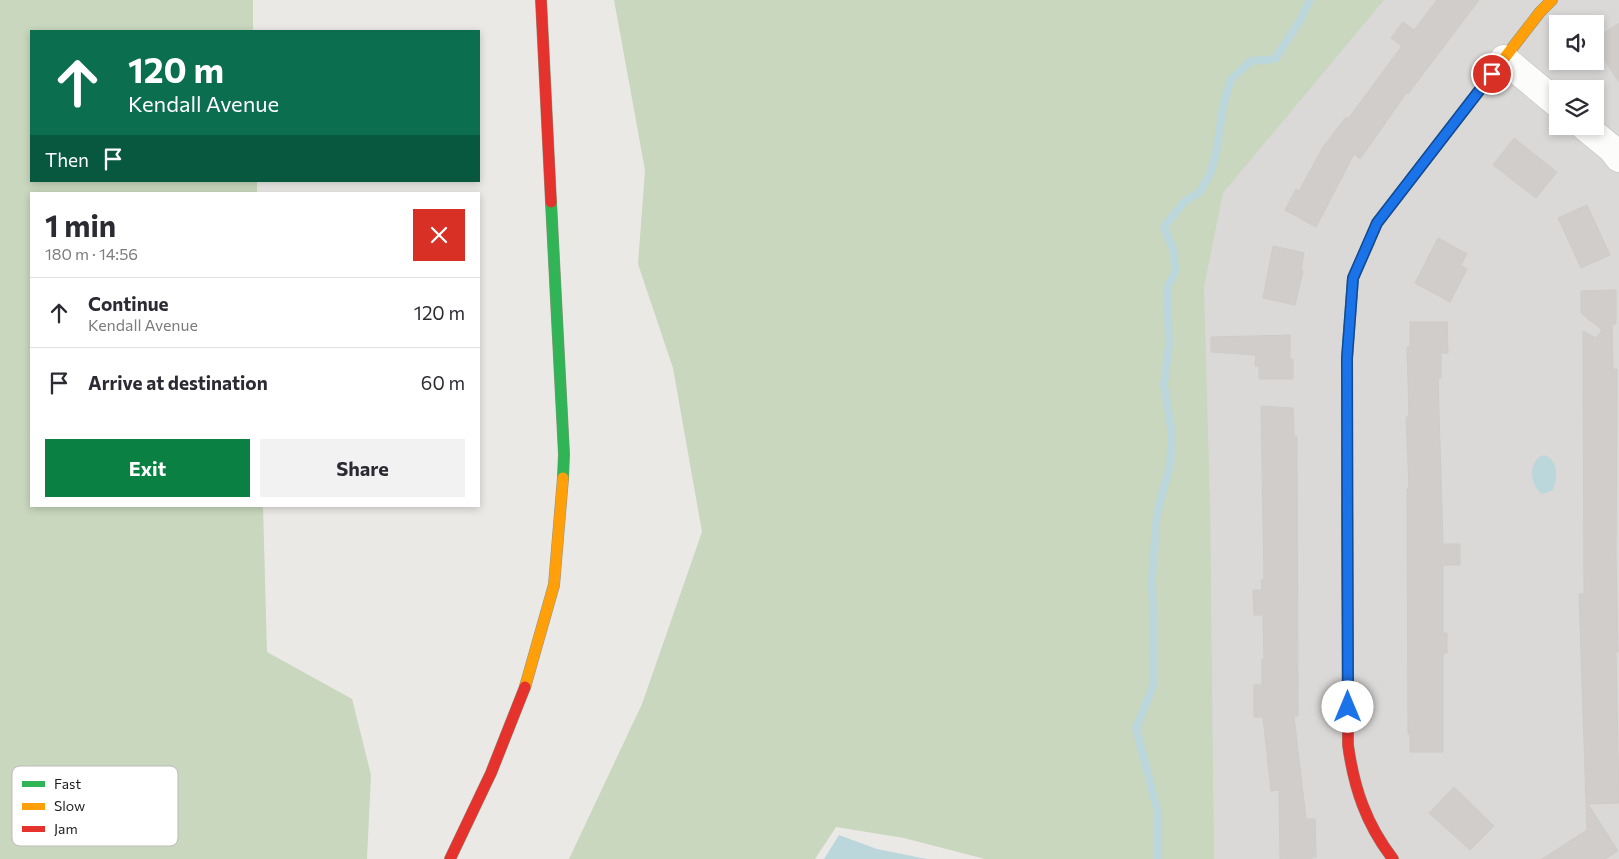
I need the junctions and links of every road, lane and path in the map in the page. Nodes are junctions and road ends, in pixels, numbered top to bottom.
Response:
1 (541, 0) edge
2 (1552, 0) edge
3 (1504, 59) junction
4 (1549, 96) edge
5 (1595, 135) edge
6 (1619, 158) edge
7 (1392, 857) edge
8 (450, 859) edge

1 - 8 street
2 - 3 street
3 - 4 street
3 - 7 street
5 - 6 street

